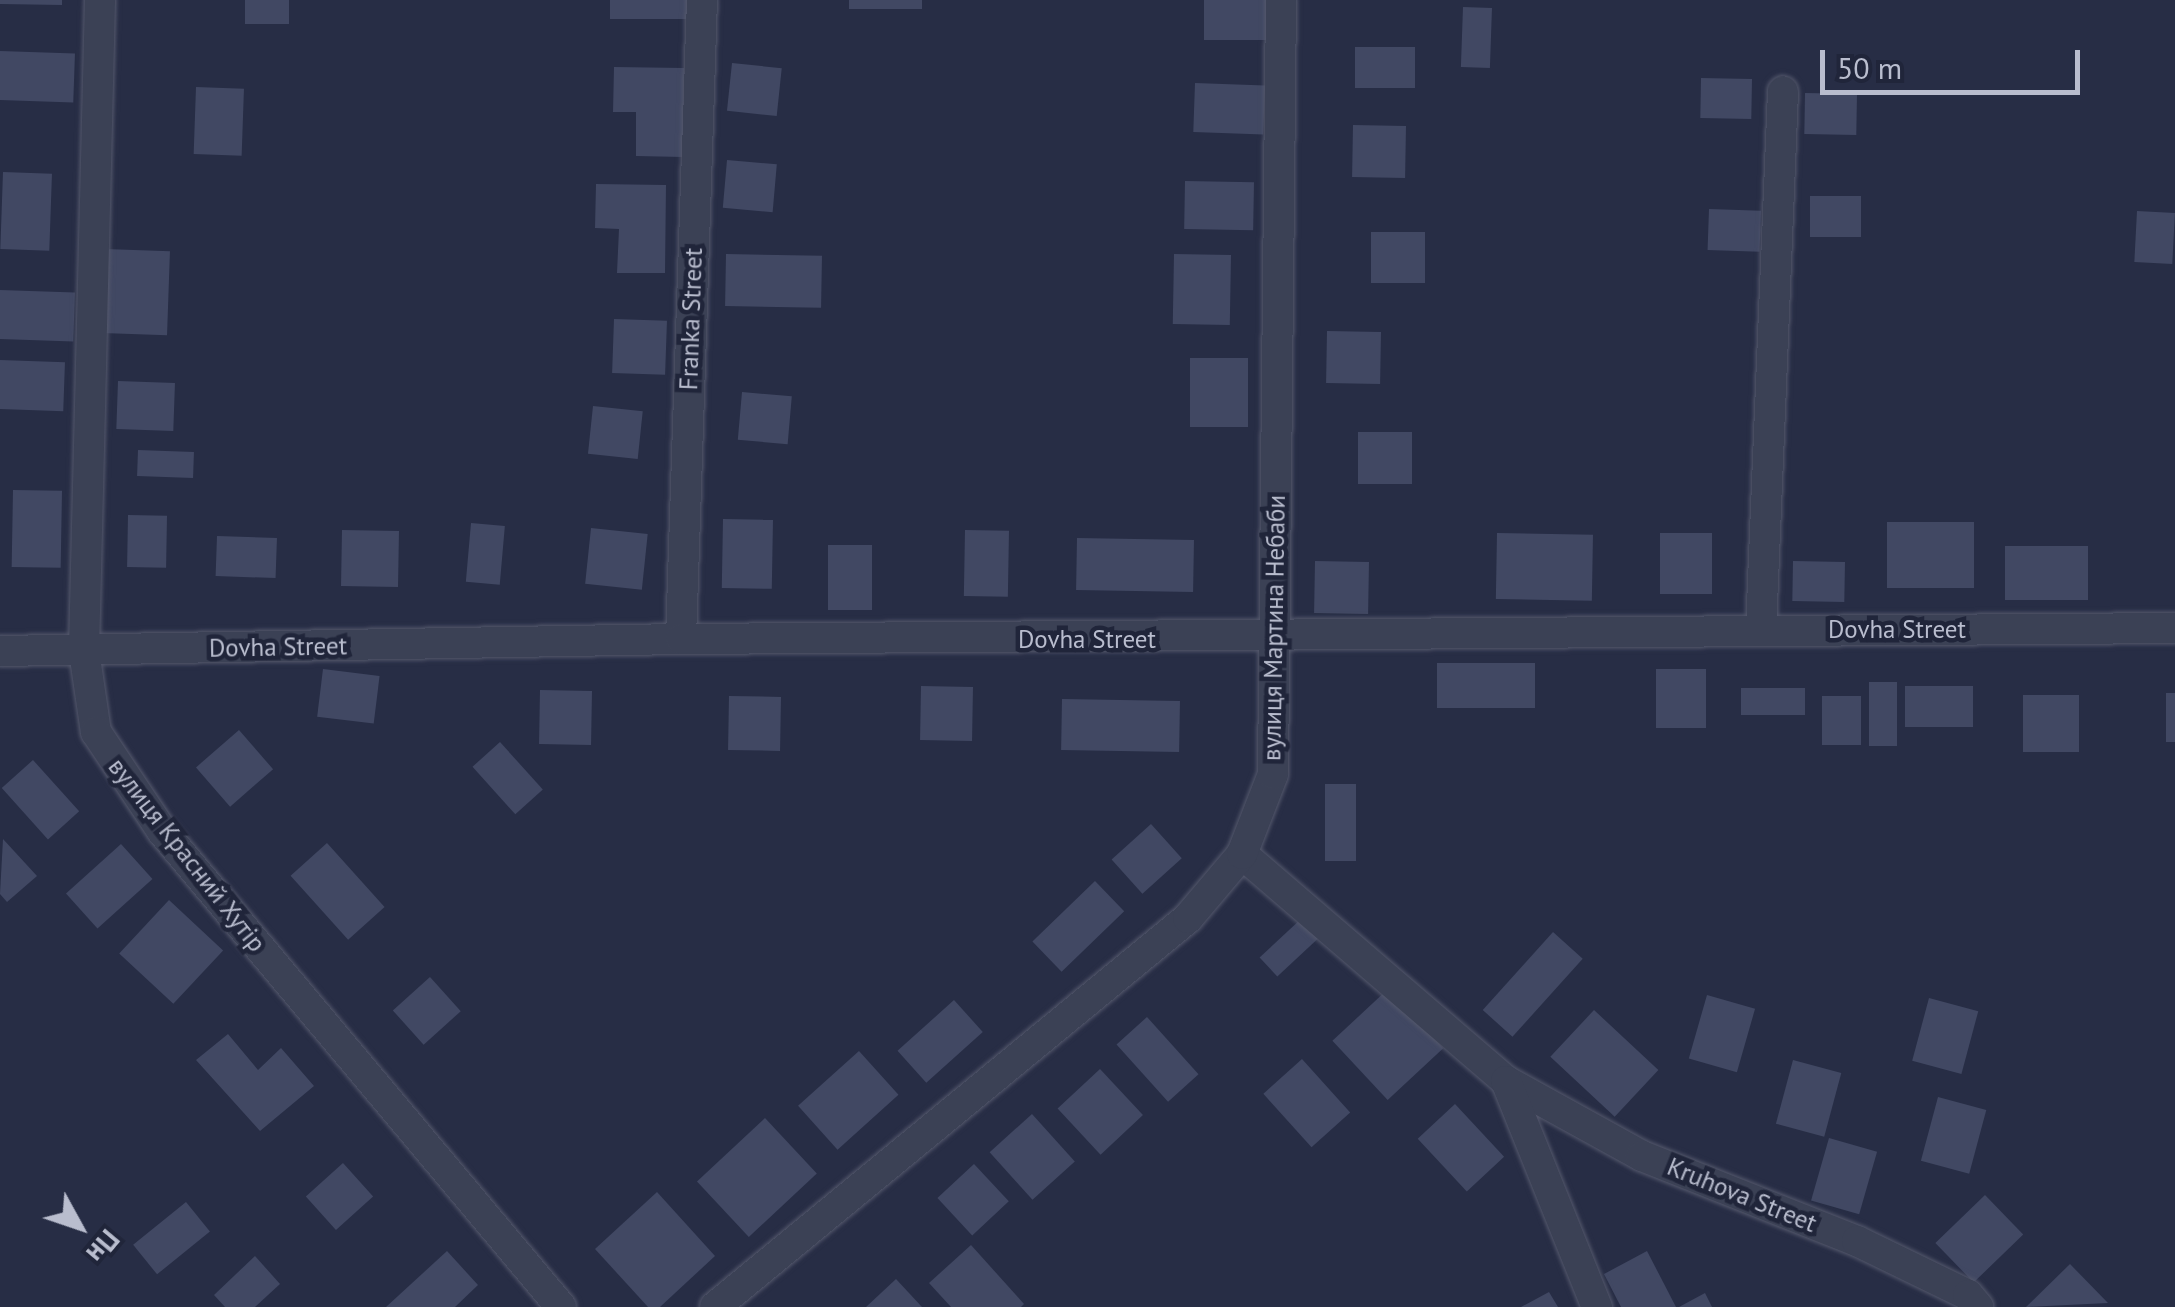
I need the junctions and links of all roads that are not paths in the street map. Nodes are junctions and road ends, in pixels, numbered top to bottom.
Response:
1 (100, 0) edge
2 (702, 0) edge
3 (1281, 0) edge
4 (1784, 91) dead end
5 (2175, 628) edge
6 (1761, 630) junction
7 (1274, 638) junction
8 (681, 639) junction
9 (0, 651) edge
10 (84, 651) junction
11 (1242, 854) junction
12 (1506, 1081) junction
13 (561, 1307) edge
14 (715, 1307) edge
15 (1597, 1307) edge
16 (1978, 1307) edge

1 - 10 street, вулиця Красний Хутір
2 - 8 street, Franka Street
3 - 7 street, вулиця Мартина Небаби
4 - 6 street
5 - 6 street, Dovha Street
6 - 7 street, Dovha Street
7 - 8 street, Dovha Street
7 - 11 street, вулиця Мартина Небаби
8 - 10 street, Dovha Street
9 - 10 street, Dovha Street
10 - 13 street, вулиця Красний Хутір
11 - 12 street, Kruhova Street
11 - 14 street, вулиця Мартина Небаби
12 - 15 street, Kruhova Street
12 - 16 street, Kruhova Street

